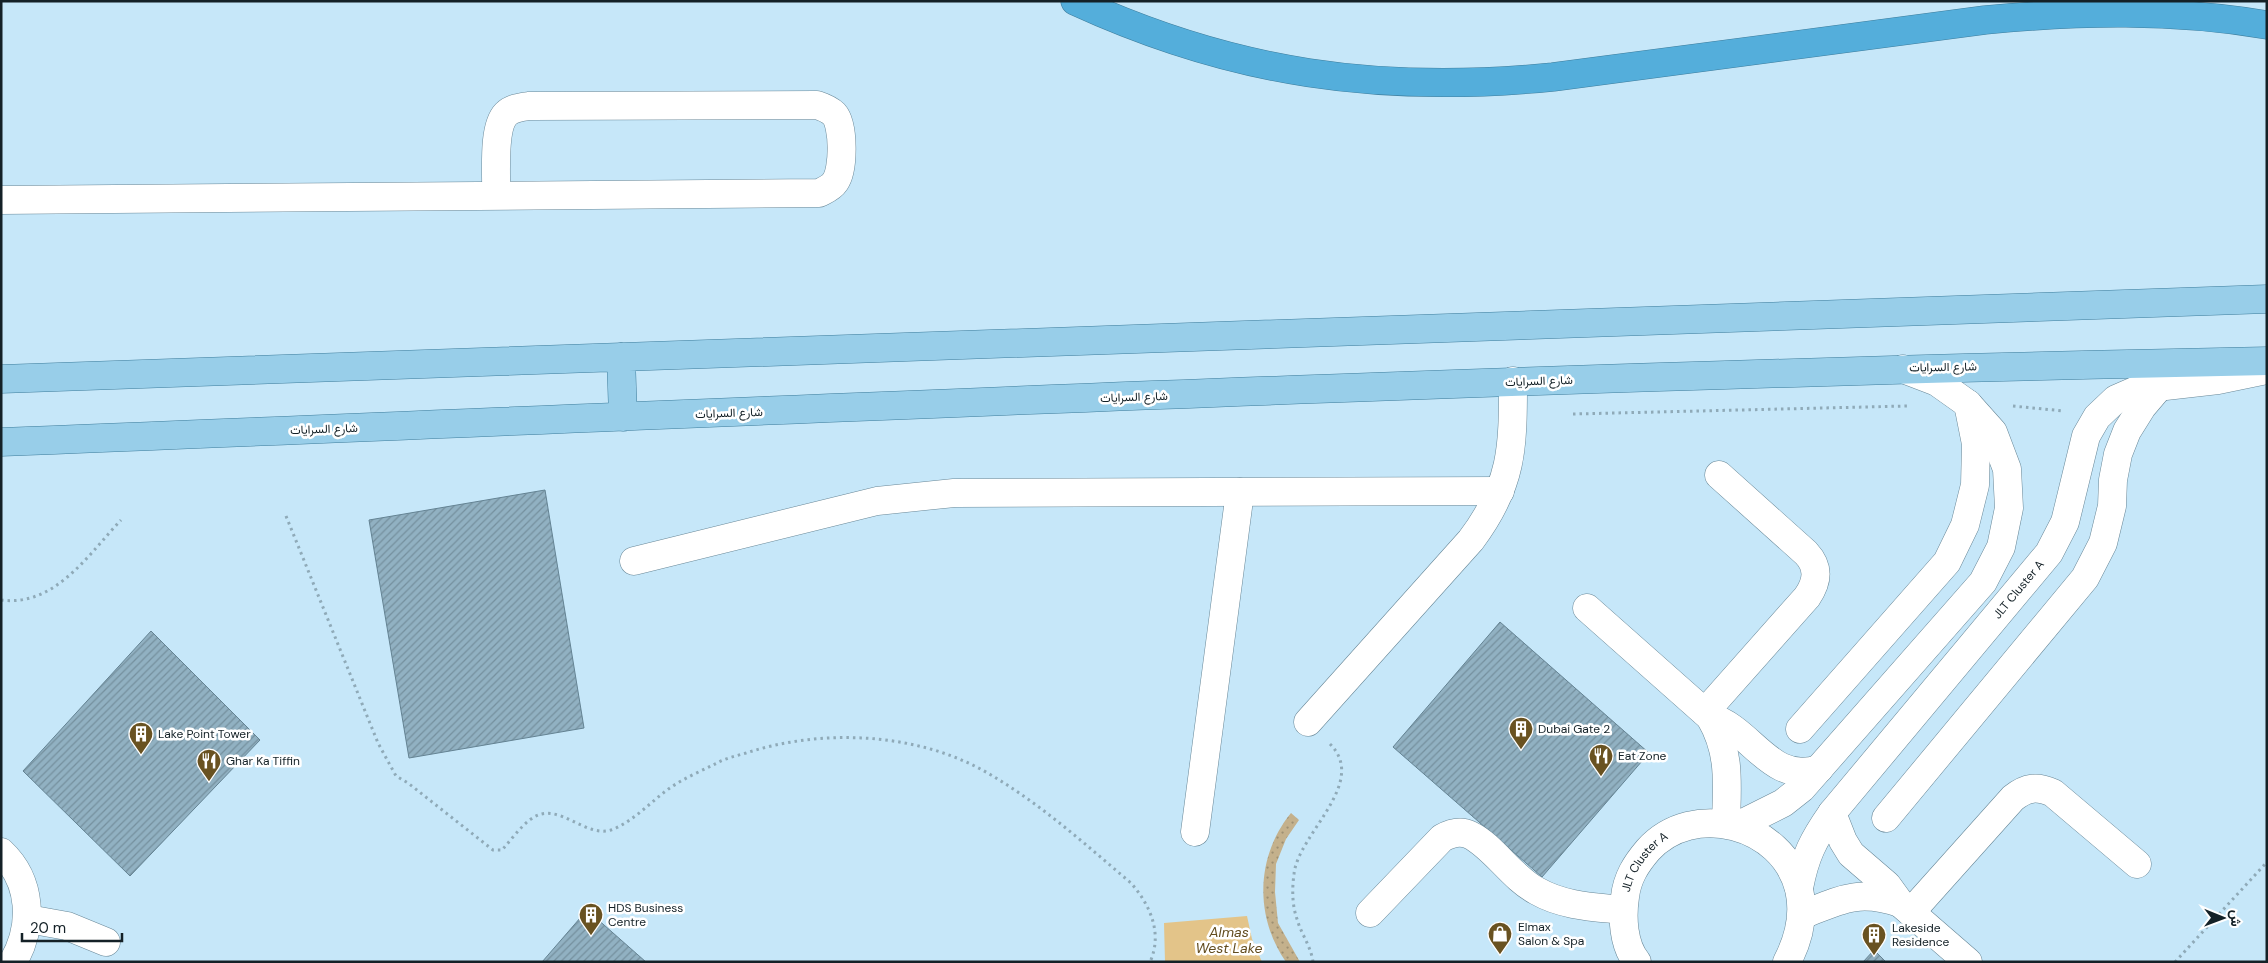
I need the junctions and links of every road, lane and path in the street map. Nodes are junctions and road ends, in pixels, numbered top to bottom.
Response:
1 (1075, 1) edge
2 (2267, 25) edge
3 (496, 196) junction
4 (1, 200) edge
5 (2267, 298) edge
6 (621, 357) junction
7 (2267, 361) edge
8 (1902, 368) junction
9 (2267, 370) edge
10 (1, 379) edge
11 (1513, 381) junction
12 (2159, 387) junction
13 (1968, 404) junction
14 (1909, 406) dead end
15 (1572, 414) dead end
16 (623, 417) junction
17 (2097, 417) junction
18 (1, 442) edge
19 (1719, 475) dead end
20 (1500, 491) junction
21 (1240, 492) junction
22 (286, 516) dead end
23 (121, 520) dead end
24 (634, 561) dead end
25 (1, 600) edge
26 (1587, 608) dead end
27 (1708, 715) junction
28 (1308, 722) joint
29 (1800, 729) dead end
30 (1820, 769) junction
31 (1832, 813) junction
32 (1886, 818) dead end
33 (1731, 824) junction
34 (1195, 832) dead end
35 (4, 859) edge
36 (2267, 862) edge
37 (2136, 864) dead end
38 (1799, 888) junction
39 (1905, 908) junction
40 (1623, 910) junction
41 (1370, 913) dead end
42 (1802, 915) junction
43 (28, 919) junction
44 (106, 942) dead end
45 (13, 962) edge
46 (1150, 962) edge
47 (1313, 962) edge
48 (1637, 962) edge
49 (1787, 962) edge
50 (1968, 962) edge
51 (2175, 962) edge

1 - 2 highway
3 - 3 lane
3 - 4 lane
5 - 6 main road
6 - 10 main road
6 - 16 main road
7 - 8 main road, شارع السرايات
8 - 11 main road, شارع السرايات
8 - 13 lane, JLT Cluster A
9 - 12 lane, JLT Cluster A
11 - 16 main road, شارع السرايات
11 - 20 lane
12 - 17 lane, JLT Cluster A
12 - 32 lane
13 - 17 path
13 - 29 lane
13 - 30 lane, JLT Cluster A
14 - 15 path
16 - 18 main road, شارع السرايات
17 - 31 lane, JLT Cluster A
19 - 27 lane
20 - 21 lane
20 - 28 lane
21 - 24 lane
21 - 34 lane
22 - 46 path
23 - 25 path
26 - 27 lane
27 - 30 lane
27 - 33 lane
28 - 47 path
30 - 33 lane, JLT Cluster A
31 - 38 lane, JLT Cluster A
31 - 39 lane
33 - 38 lane, JLT Cluster A
33 - 40 lane, JLT Cluster A
35 - 43 lane
36 - 51 path
37 - 39 lane
38 - 42 lane, JLT Cluster A
39 - 42 lane
39 - 50 lane
40 - 41 lane
40 - 48 lane, JLT Cluster A
42 - 49 lane, JLT Cluster A
43 - 44 lane
43 - 45 lane

